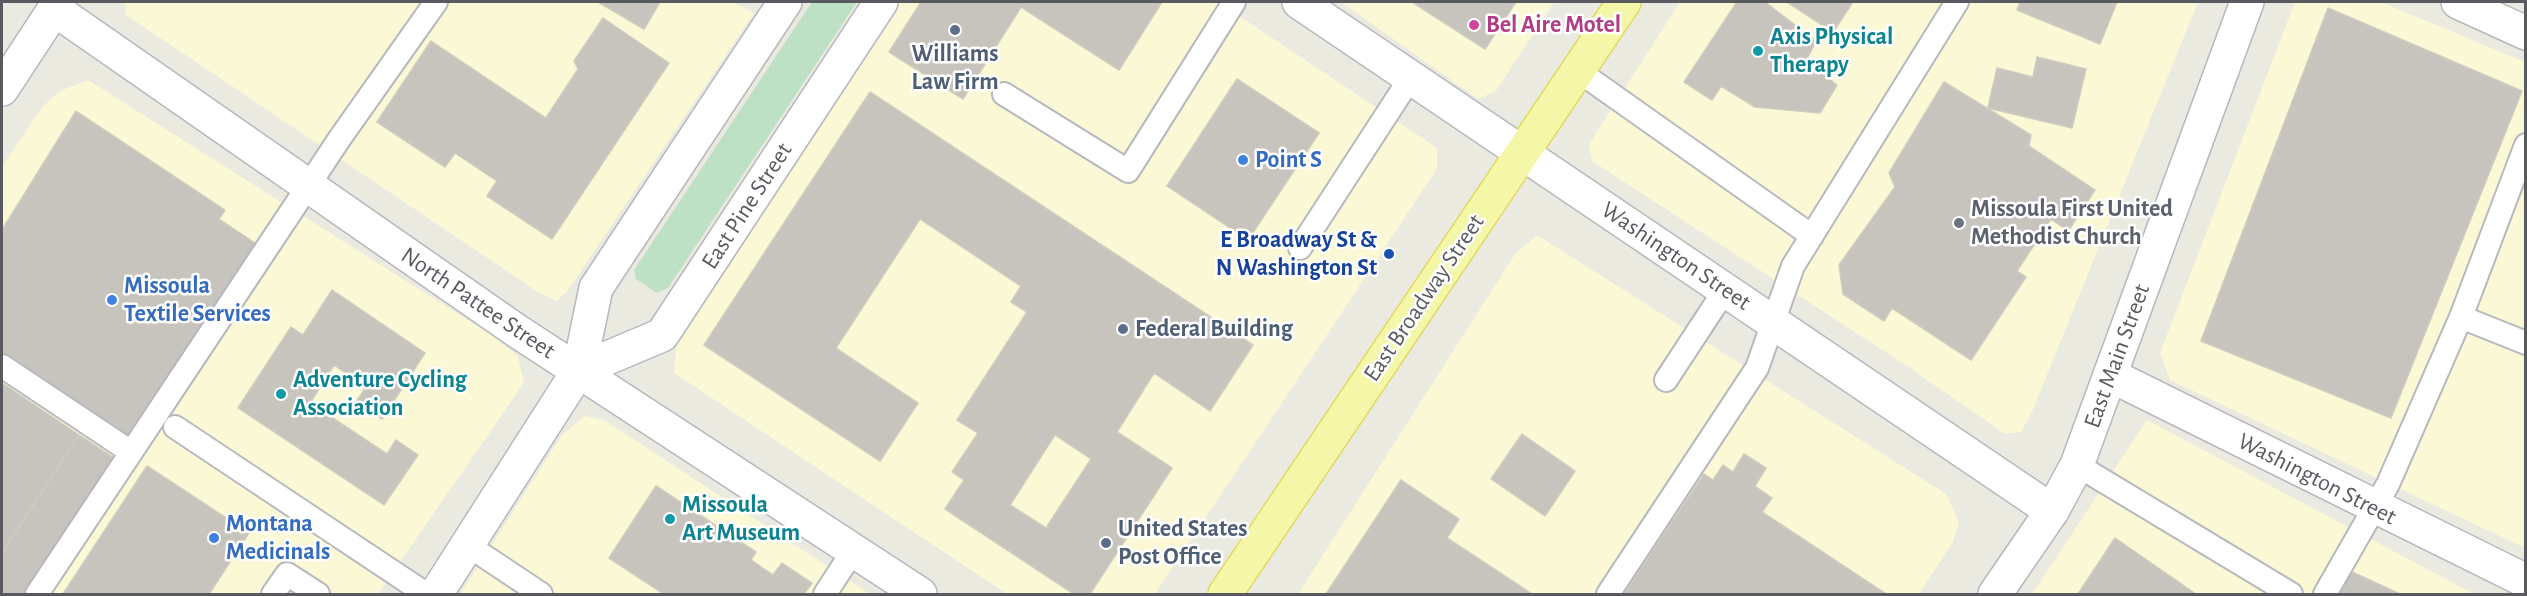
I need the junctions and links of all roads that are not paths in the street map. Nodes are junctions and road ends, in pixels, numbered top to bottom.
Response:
1 (436, 2) edge
2 (785, 2) edge
3 (881, 2) edge
4 (1234, 2) edge
5 (1299, 2) edge
6 (1624, 2) edge
7 (1957, 2) edge
8 (2247, 2) edge
9 (2458, 2) edge
10 (52, 4) edge
11 (2526, 33) edge
12 (1577, 70) junction
13 (1411, 77) junction
14 (2, 88) edge
15 (1004, 94) dead end
16 (2526, 145) edge
17 (1520, 152) junction
18 (310, 188) junction
19 (1812, 236) junction
20 (1300, 249) dead end
21 (1725, 290) junction
22 (2461, 317) junction
23 (1773, 322) junction
24 (2526, 342) edge
25 (2, 366) edge
26 (579, 370) junction
27 (2110, 375) junction
28 (1666, 380) dead end
29 (175, 427) dead end
30 (131, 452) junction
31 (2077, 465) junction
32 (2375, 508) junction
33 (2052, 511) junction
34 (466, 544) junction
35 (852, 551) junction
36 (2526, 581) edge
37 (37, 594) edge
38 (273, 594) edge
39 (318, 594) edge
40 (426, 594) edge
41 (436, 594) edge
42 (541, 594) edge
43 (825, 594) edge
44 (920, 594) edge
45 (1225, 594) edge
46 (1608, 594) edge
47 (1995, 594) edge
48 (2291, 594) edge
49 (2325, 594) edge

1 - 18 lane
2 - 26 street
3 - 26 street, East Pine Street
4 - 15 lane
5 - 13 street, Washington Street
6 - 12 main road, East Broadway Street
7 - 19 lane
8 - 27 street, East Main Street
9 - 11 street
10 - 14 street
10 - 18 street, North Pattee Street
12 - 17 main road, East Broadway Street
12 - 19 lane
13 - 17 street, Washington Street
13 - 20 lane
16 - 22 lane
17 - 21 street, Washington Street
17 - 45 main road, East Broadway Street
18 - 26 street, North Pattee Street
18 - 30 lane
19 - 23 lane
21 - 23 street, Washington Street
21 - 28 lane
22 - 24 lane
22 - 32 lane
23 - 33 street, Washington Street
23 - 46 lane
25 - 30 lane
26 - 34 street
26 - 35 street, North Pattee Street
27 - 31 street, East Main Street
27 - 32 street, Washington Street
29 - 40 lane
30 - 37 lane
31 - 33 street, East Main Street
31 - 48 lane
32 - 36 street, Washington Street
32 - 49 lane
33 - 47 street, East Main Street
34 - 41 street
34 - 42 lane
35 - 43 lane
35 - 44 street, North Pattee Street
38 - 39 lane

